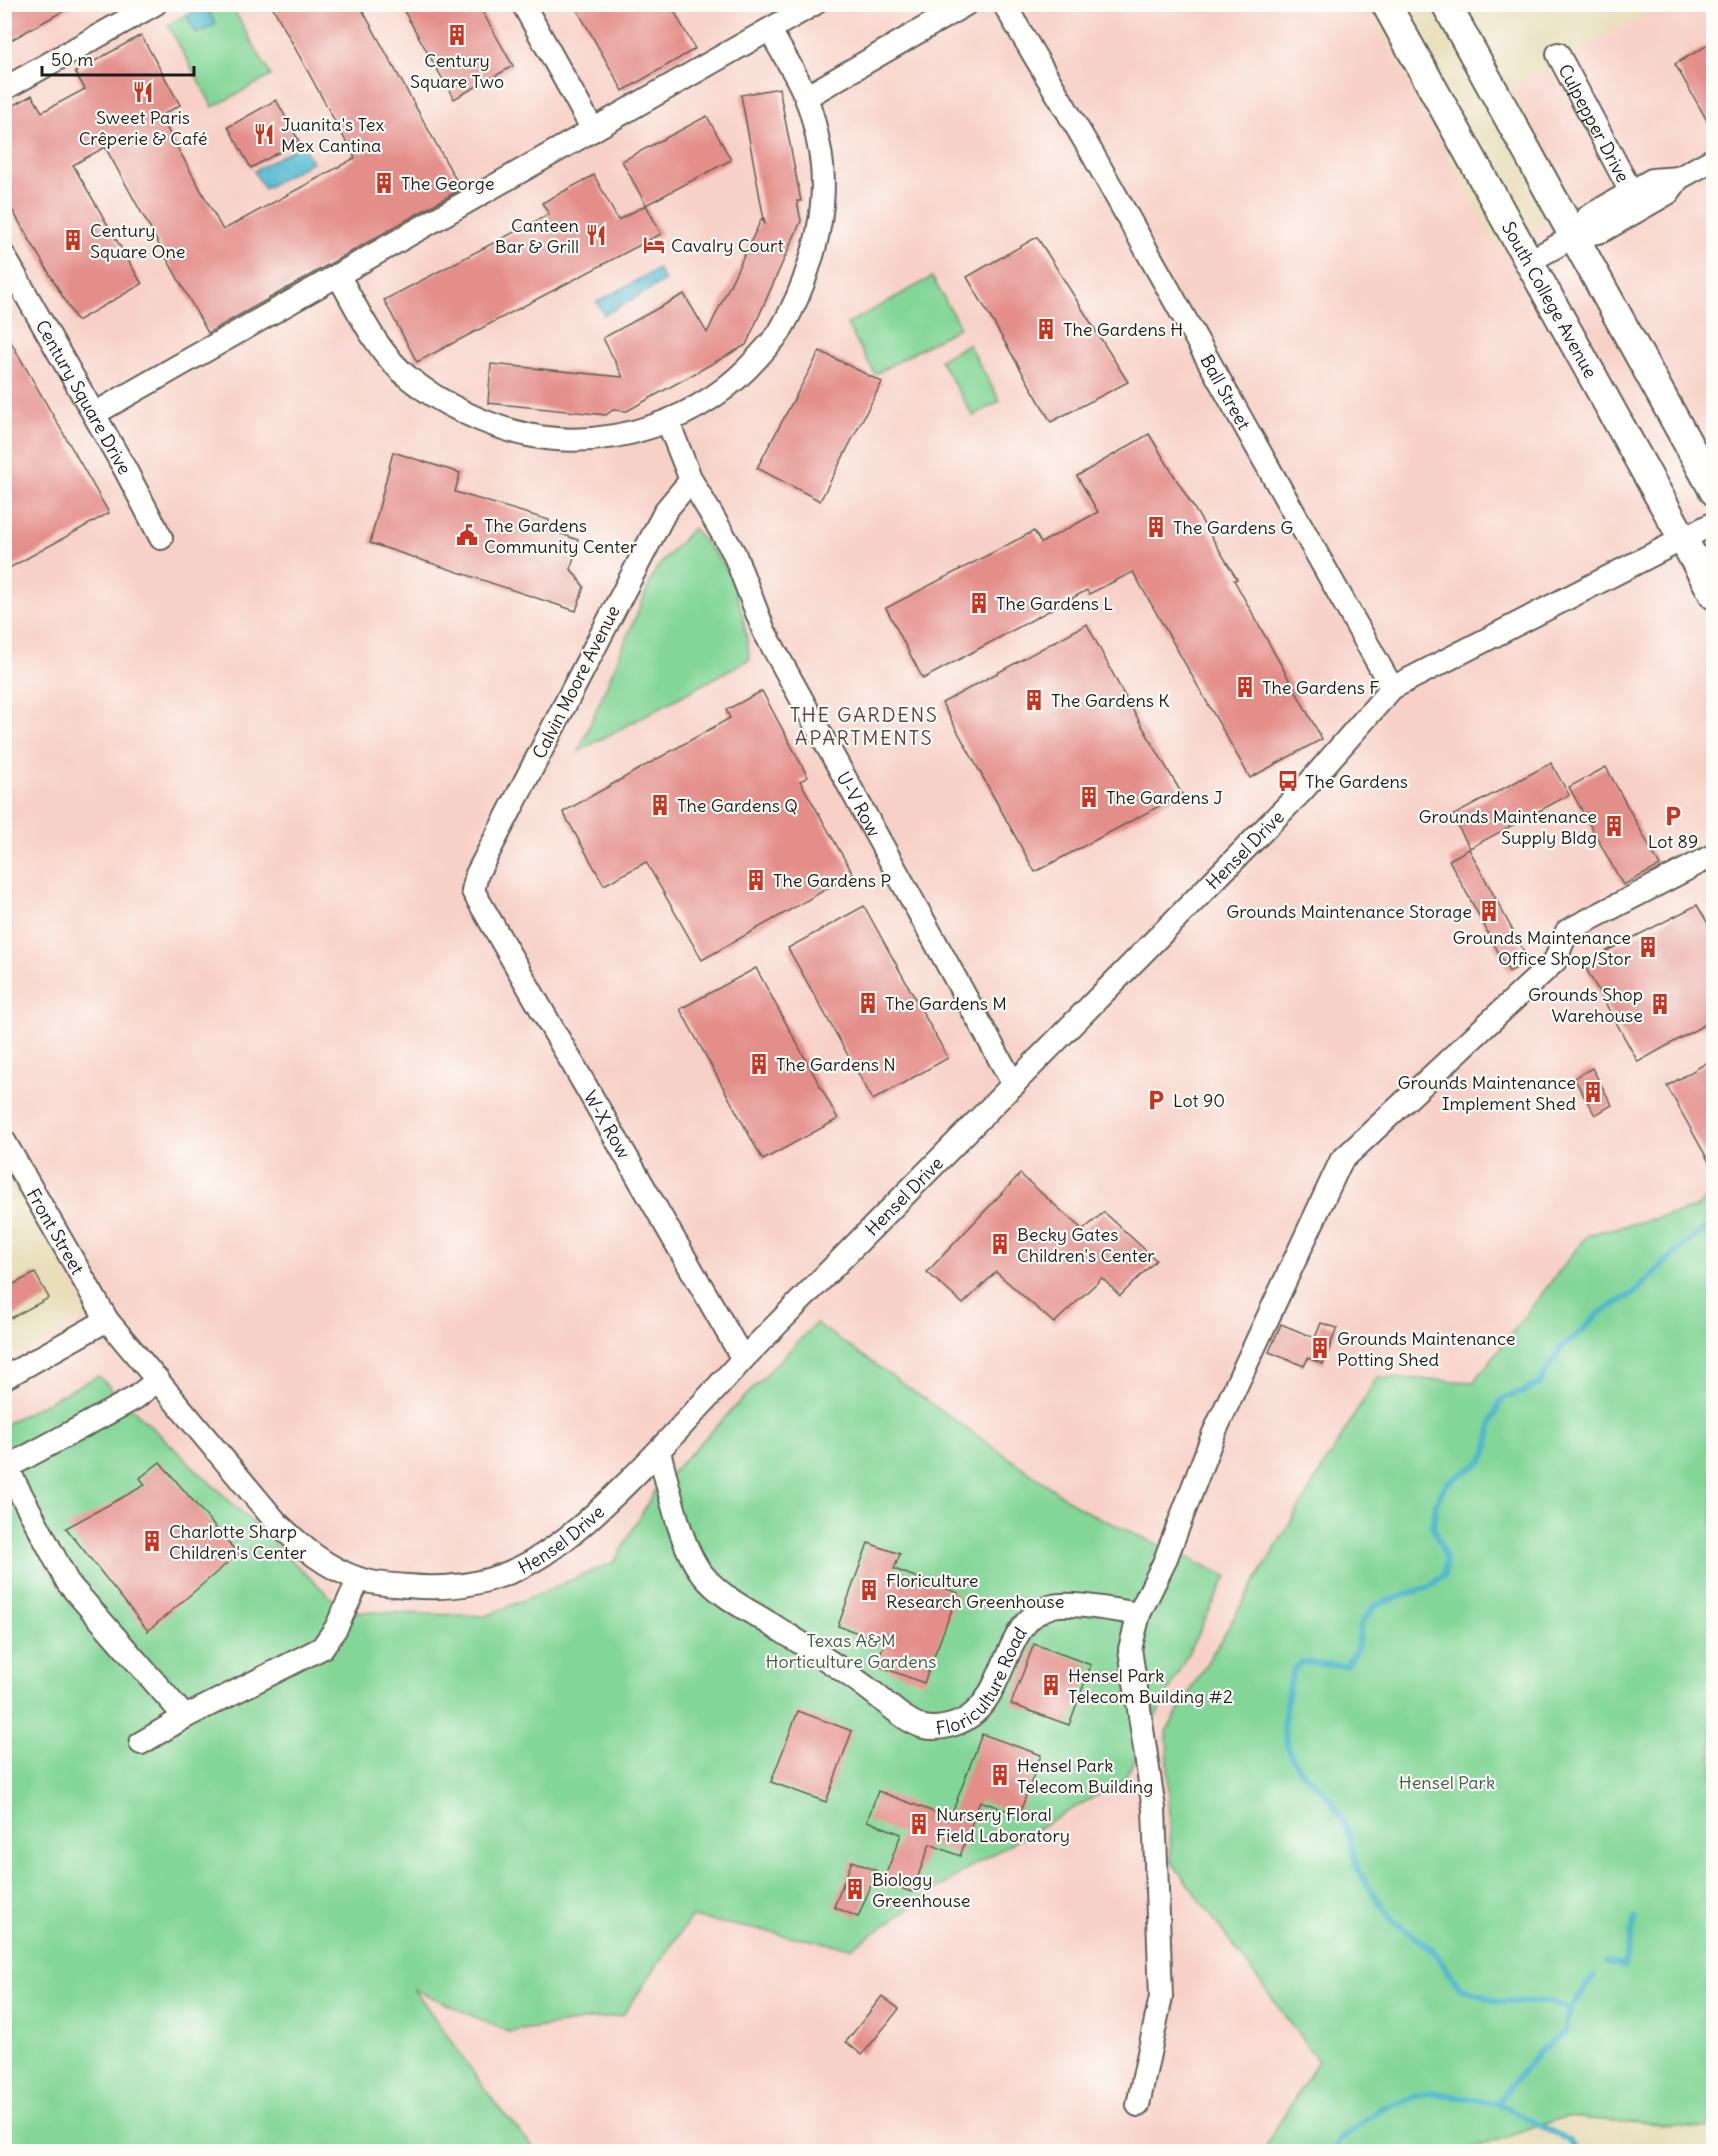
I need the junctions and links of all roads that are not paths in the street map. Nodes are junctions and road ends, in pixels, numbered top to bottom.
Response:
1 (155, 4) edge
2 (523, 4) edge
3 (814, 4) edge
4 (966, 4) edge
5 (1004, 4) edge
6 (1386, 4) edge
7 (1446, 4) edge
8 (770, 30) junction
9 (1558, 54) dead end
10 (4, 89) edge
11 (806, 97) junction
12 (593, 130) junction
13 (1713, 159) edge
14 (1679, 178) junction
15 (1631, 192) junction
16 (1574, 237) junction
17 (4, 256) edge
18 (1528, 262) junction
19 (338, 275) junction
20 (94, 414) junction
21 (668, 422) junction
22 (691, 480) junction
23 (1713, 491) edge
24 (1713, 523) edge
25 (160, 538) dead end
26 (1683, 540) junction
27 (1713, 595) edge
28 (1392, 687) junction
29 (1713, 855) edge
30 (473, 891) joint
31 (1014, 1085) junction
32 (4, 1141) edge
33 (107, 1320) junction
34 (743, 1359) junction
35 (4, 1378) edge
36 (158, 1380) junction
37 (658, 1452) junction
38 (5, 1468) edge
39 (359, 1579) junction
40 (1139, 1614) junction
41 (185, 1718) junction
42 (141, 1743) dead end
43 (1138, 2105) dead end

1 - 10 street
2 - 12 street
3 - 8 street
4 - 11 street
5 - 28 street, Ball Street
6 - 18 main road, South College Avenue
7 - 16 main road
8 - 11 street
8 - 12 street
9 - 15 street, Culpepper Drive
11 - 21 street
12 - 19 street
13 - 14 street
14 - 15 street
14 - 16 street
15 - 16 street
16 - 18 street
16 - 23 main road
17 - 20 street, Century Square Drive
18 - 26 main road, South College Avenue
19 - 20 street
19 - 21 street
20 - 25 street, Century Square Drive
21 - 22 street, U-V Row
22 - 30 street, Calvin Moore Avenue
22 - 31 street, U-V Row
24 - 26 street, Hensel Drive
26 - 27 main road, South College Avenue
26 - 28 street, Hensel Drive
28 - 31 street, Hensel Drive
29 - 40 street
30 - 34 street, W-X Row
31 - 34 street, Hensel Drive
32 - 33 street, Front Street
33 - 35 street
33 - 36 street, Hensel Drive
34 - 37 street, Hensel Drive
36 - 38 street
36 - 39 street, Hensel Drive
37 - 39 street, Hensel Drive
37 - 40 street, Floriculture Road
38 - 41 street
39 - 41 street
40 - 43 street
41 - 42 street

